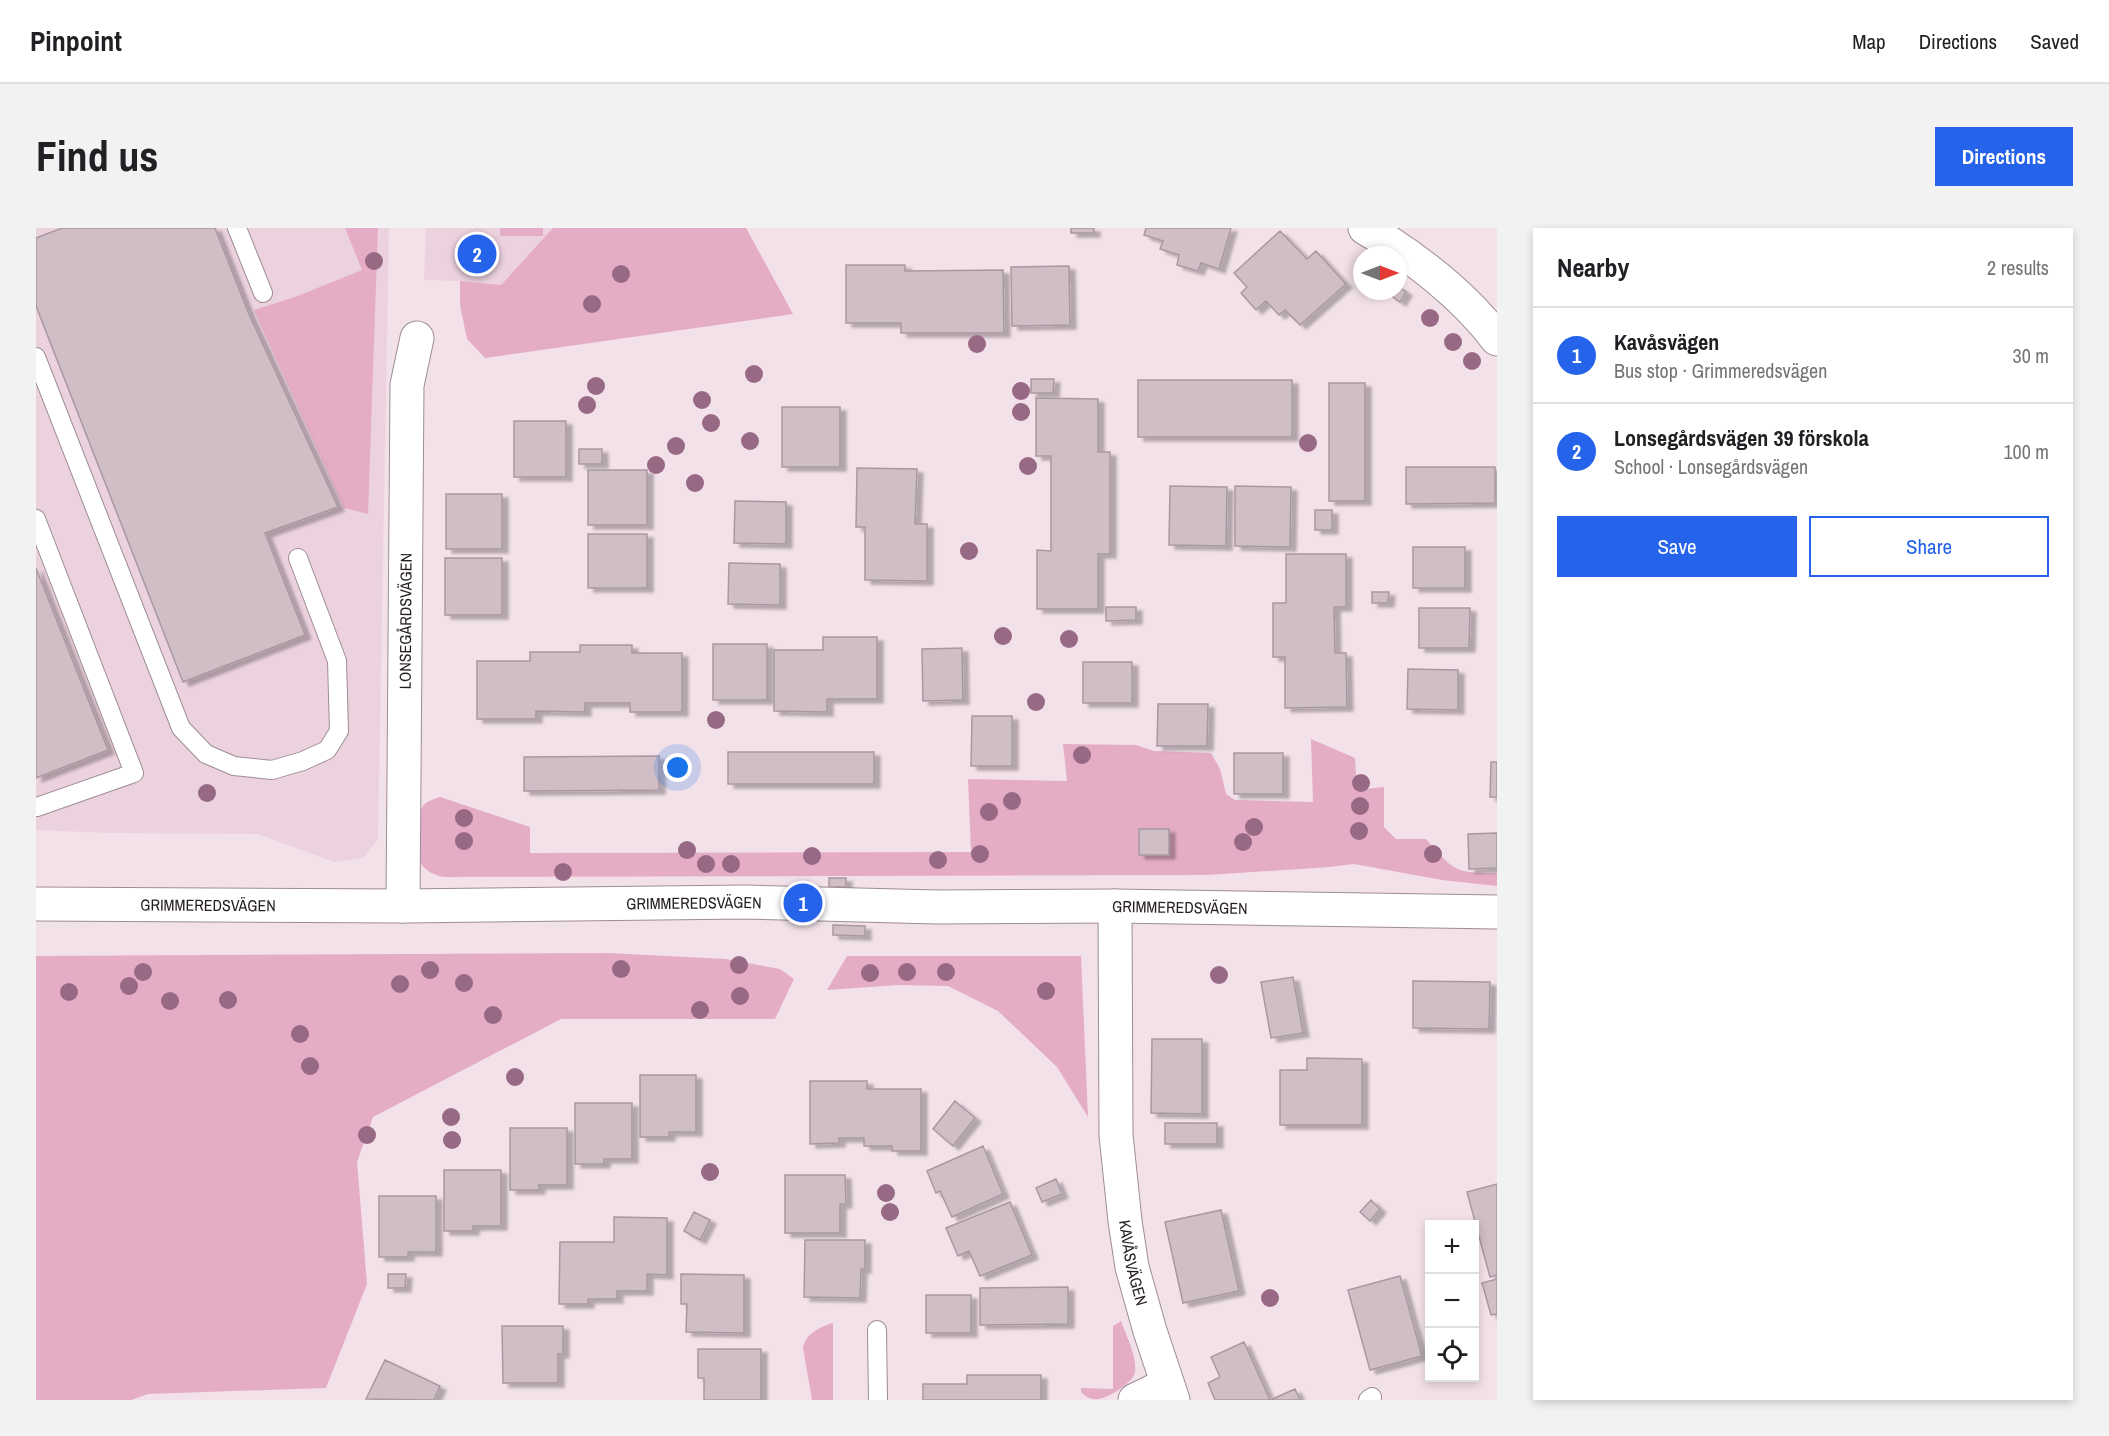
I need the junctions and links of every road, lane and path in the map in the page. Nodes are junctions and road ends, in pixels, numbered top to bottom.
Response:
1 (237, 228) edge
2 (1365, 228) edge
3 (263, 293) dead end
4 (417, 338) dead end
5 (1497, 339) edge
6 (36, 357) edge
7 (36, 519) edge
8 (298, 558) dead end
9 (37, 807) edge
10 (36, 904) edge
11 (403, 906) junction
12 (1115, 906) junction
13 (1497, 912) edge
14 (877, 1330) dead end
15 (1169, 1393) edge
16 (878, 1400) edge
17 (1135, 1400) edge

1 - 3 lane
2 - 5 street
4 - 11 street, LONSEGÅRDSVÄGEN
6 - 8 lane
7 - 9 lane
10 - 11 street, GRIMMEREDSVÄGEN
11 - 12 street, GRIMMEREDSVÄGEN
12 - 13 street, GRIMMEREDSVÄGEN
12 - 15 street, KAVÅSVÄGEN
14 - 16 lane
15 - 17 street

